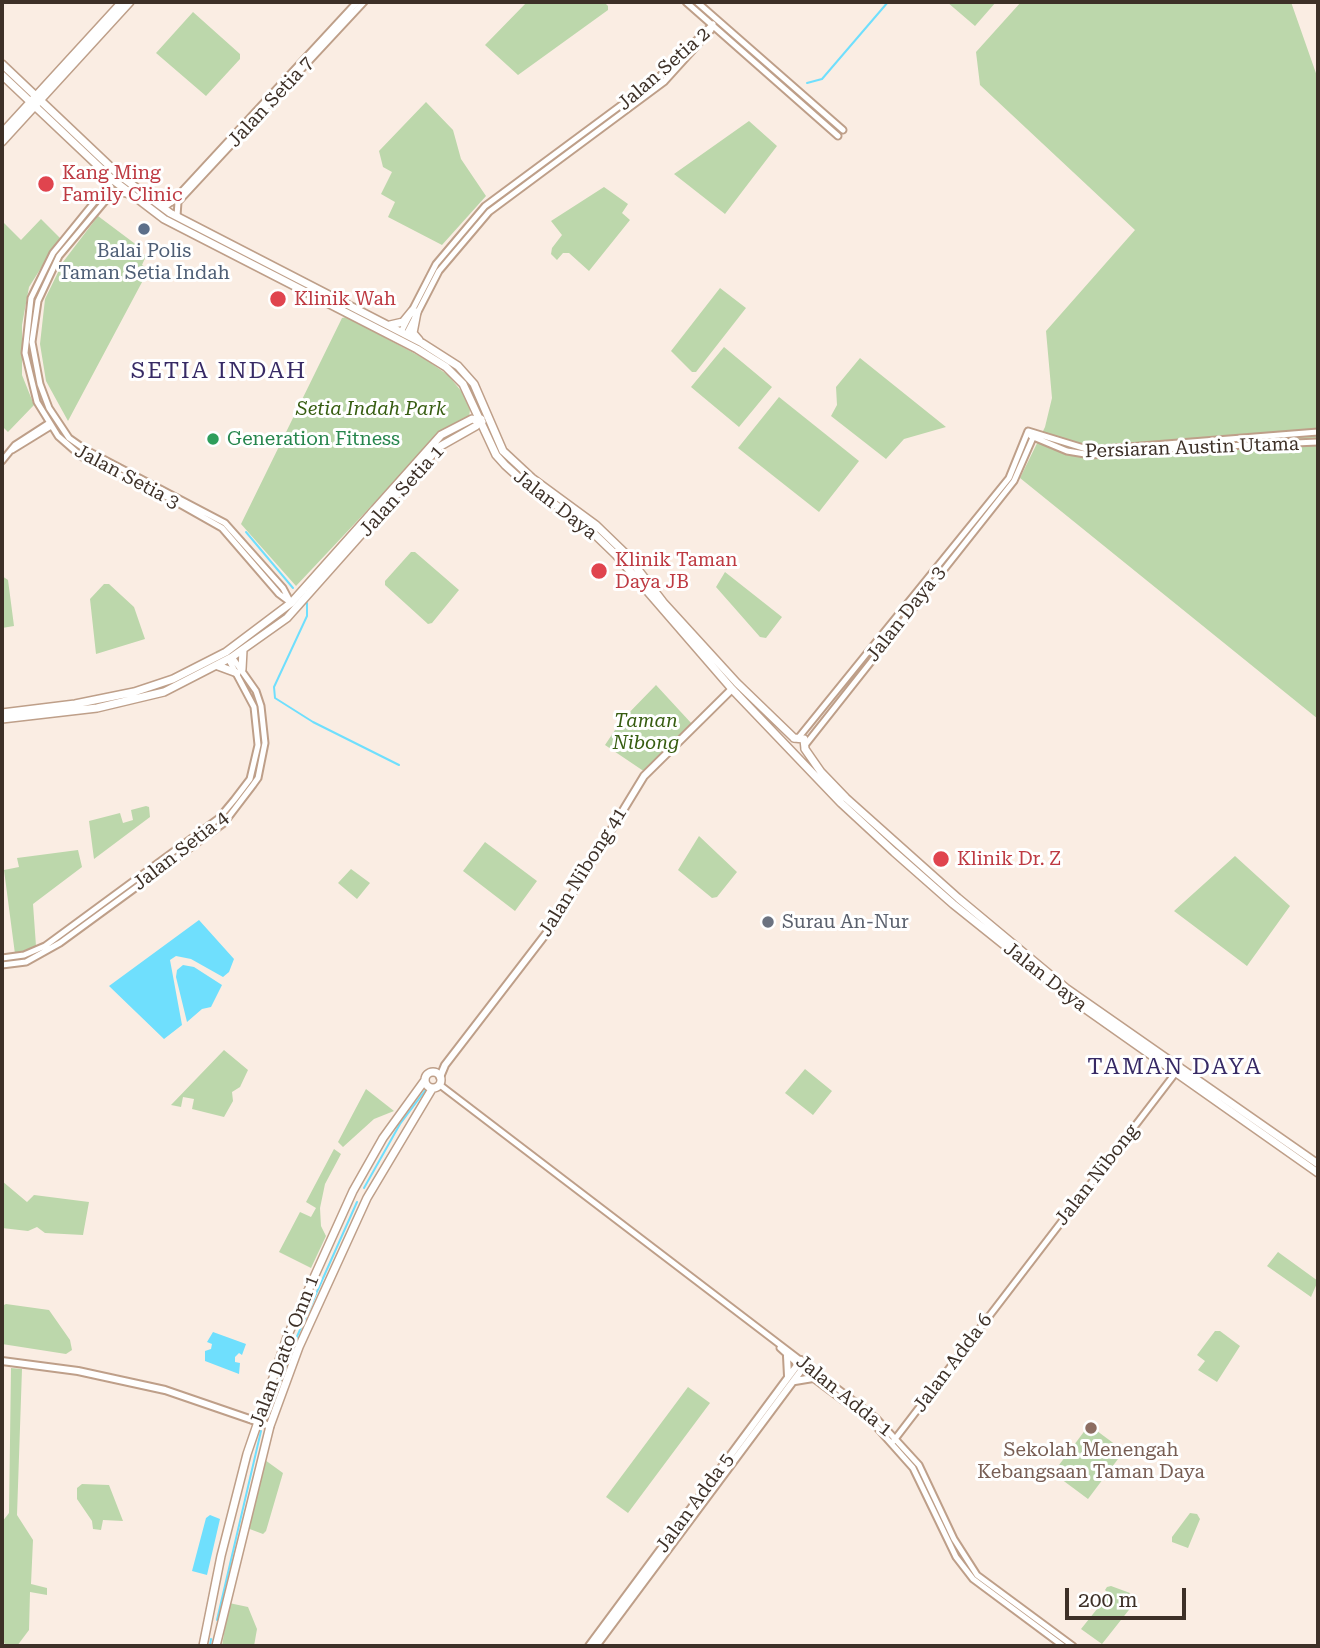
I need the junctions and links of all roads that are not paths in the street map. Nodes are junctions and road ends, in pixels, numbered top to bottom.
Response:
1 (122, 2) edge
2 (130, 2) edge
3 (357, 2) edge
4 (363, 2) edge
5 (687, 2) edge
6 (695, 4) edge
7 (713, 24) junction
8 (752, 49) junction
9 (747, 54) junction
10 (685, 55) junction
11 (2, 64) edge
12 (2, 75) edge
13 (49, 86) junction
14 (23, 89) junction
15 (36, 100) junction
16 (48, 112) junction
17 (23, 114) junction
18 (2, 133) edge
19 (2, 142) edge
20 (100, 166) junction
21 (119, 179) junction
22 (108, 192) junction
23 (133, 195) junction
24 (176, 200) junction
25 (155, 202) junction
26 (165, 210) junction
27 (177, 222) junction
28 (459, 235) junction
29 (453, 251) junction
30 (439, 260) junction
31 (262, 262) junction
32 (277, 270) junction
33 (268, 274) junction
34 (415, 311) junction
35 (383, 323) junction
36 (387, 334) junction
37 (403, 335) junction
38 (420, 346) junction
39 (476, 400) junction
40 (45, 410) junction
41 (480, 421) junction
42 (50, 424) junction
43 (467, 426) junction
44 (41, 430) junction
45 (1318, 432) edge
46 (65, 433) junction
47 (1031, 434) junction
48 (58, 436) junction
49 (488, 437) junction
50 (498, 441) junction
51 (1318, 442) edge
52 (1048, 443) junction
53 (1027, 455) junction
54 (2, 461) edge
55 (1008, 484) junction
56 (159, 486) junction
57 (145, 487) junction
58 (169, 499) junction
59 (320, 580) junction
60 (307, 585) junction
61 (283, 588) junction
62 (279, 594) junction
63 (292, 603) junction
64 (277, 616) junction
65 (275, 628) junction
66 (255, 632) junction
67 (244, 649) junction
68 (232, 657) junction
69 (218, 666) junction
70 (194, 668) junction
71 (239, 671) junction
72 (732, 688) junction
73 (134, 692) junction
74 (151, 695) junction
75 (123, 702) junction
76 (2, 713) edge
77 (2, 719) edge
78 (797, 738) junction
79 (806, 747) junction
80 (793, 750) junction
81 (2, 958) edge
82 (2, 965) edge
83 (1178, 1070) junction
84 (425, 1080) junction
85 (437, 1081) junction
86 (1318, 1164) edge
87 (1318, 1173) edge
88 (353, 1191) junction
89 (367, 1198) junction
90 (1015, 1283) joint
91 (770, 1338) junction
92 (786, 1356) junction
93 (2, 1361) edge
94 (801, 1364) junction
95 (813, 1378) junction
96 (790, 1380) junction
97 (256, 1421) junction
98 (270, 1426) junction
99 (894, 1441) junction
100 (608, 1625) junction
101 (203, 1646) edge
102 (216, 1646) edge
103 (589, 1646) edge
104 (596, 1646) edge
105 (1063, 1646) edge
106 (1073, 1646) edge

1 - 13 main road
2 - 13 main road
3 - 24 street, Jalan Setia 7
4 - 24 street, Jalan Setia 7
5 - 6 street
6 - 7 street
6 - 8 street
6 - 10 street
7 - 8 street
7 - 9 street
7 - 10 street, Jalan Setia 2
8 - 9 street
9 - 10 street
10 - 28 street, Jalan Setia 2
10 - 29 street, Jalan Setia 2
11 - 14 main road
12 - 14 main road
13 - 14 main road
13 - 15 main road
13 - 16 main road
14 - 15 main road, Jalan Daya
14 - 17 main road
15 - 16 main road, Jalan Daya
15 - 17 main road
16 - 17 main road
16 - 20 main road, Jalan Daya
16 - 21 main road, Jalan Daya
17 - 18 main road
17 - 19 main road
20 - 21 main road, Jalan Daya
20 - 22 main road
21 - 22 street, Jalan Setia 3
21 - 23 main road, Jalan Daya
21 - 25 main road, Jalan Daya
22 - 23 main road
22 - 40 street, Jalan Setia 3
23 - 27 main road, Jalan Daya
24 - 25 main road
24 - 26 street
24 - 27 street
25 - 26 main road, Jalan Daya
26 - 27 main road, Jalan Daya
27 - 31 main road, Jalan Daya
27 - 33 main road, Jalan Daya
28 - 29 street
28 - 30 street, Jalan Setia 2
29 - 30 street
29 - 34 street, Jalan Setia 2
30 - 34 street, Jalan Setia 2
31 - 32 main road, Jalan Daya
31 - 33 main road
32 - 33 main road
32 - 35 main road, Jalan Daya
33 - 36 main road, Jalan Daya
34 - 35 main road
34 - 37 street, Jalan Setia 2
34 - 38 main road
35 - 37 main road, Jalan Daya
36 - 37 main road
36 - 38 main road, Jalan Daya
37 - 38 main road, Jalan Daya
38 - 39 main road, Jalan Daya
39 - 41 main road
39 - 43 main road
39 - 50 main road, Jalan Daya
40 - 42 street
40 - 44 street
40 - 46 street, Jalan Setia 3
41 - 43 main road, Jalan Setia 1
41 - 49 main road, Jalan Daya
41 - 50 main road
42 - 44 street
42 - 46 street
42 - 48 street, Jalan Setia 3
43 - 49 main road
43 - 59 main road, Jalan Setia 1
43 - 60 main road, Jalan Setia 1
44 - 48 street
44 - 54 street
45 - 47 street, Persiaran Austin Utama
46 - 56 street, Jalan Setia 3
47 - 52 street, Persiaran Austin Utama
47 - 53 street
47 - 55 street
48 - 57 street, Jalan Setia 3
49 - 72 main road, Jalan Daya
50 - 78 main road, Jalan Daya
51 - 52 street, Persiaran Austin Utama
52 - 53 street
53 - 55 street
55 - 78 street, Jalan Daya 3
55 - 79 street, Jalan Daya 3
56 - 57 street
56 - 58 street
56 - 61 street, Jalan Setia 3
57 - 58 street, Jalan Setia 3
58 - 62 street, Jalan Setia 3
59 - 63 main road
59 - 65 main road, Jalan Setia 1
60 - 61 street
60 - 63 main road, Jalan Setia 1
61 - 63 street, Jalan Setia 3
62 - 63 street, Jalan Setia 3
62 - 64 street
63 - 64 main road, Jalan Setia 1
63 - 65 main road
64 - 66 main road, Jalan Setia 1
65 - 67 main road, Jalan Setia 1
66 - 68 main road
66 - 70 main road, Jalan Setia 1
67 - 68 main road, Jalan Setia 1
67 - 71 main road
68 - 69 main road, Jalan Setia 1
68 - 70 main road
68 - 71 street, Jalan Setia 4
69 - 71 main road
69 - 74 main road, Jalan Setia 1
70 - 73 main road, Jalan Setia 1
71 - 81 street, Jalan Setia 4
71 - 82 street, Jalan Setia 4
72 - 80 main road, Jalan Daya
72 - 85 main road, Jalan Nibong 41
73 - 74 main road
73 - 75 main road
73 - 76 main road, Jalan Setia 1
74 - 75 main road, Jalan Setia 1
75 - 77 main road, Jalan Setia 1
78 - 79 main road, Jalan Daya
78 - 80 main road
79 - 80 main road
79 - 83 main road, Jalan Daya
80 - 83 main road, Jalan Daya
83 - 86 main road, Jalan Daya
83 - 87 main road, Jalan Daya
83 - 90 street, Jalan Nibong
84 - 85 main road
84 - 85 main road, Jalan Dato' Onn 1
84 - 88 main road, Jalan Dato' Onn 1
85 - 89 main road, Jalan Dato' Onn 1
85 - 91 street, Jalan Adda 1
88 - 89 main road
88 - 97 main road, Jalan Dato' Onn 1
89 - 98 main road, Jalan Dato' Onn 1
90 - 99 street, Jalan Adda 6
91 - 92 street, Jalan Adda 1
91 - 94 street, Jalan Adda 1
92 - 94 street, Jalan Adda 1
92 - 96 main road
93 - 97 main road
94 - 95 street, Jalan Adda 1
94 - 96 main road, Jalan Adda 5
94 - 99 street, Jalan Adda 1
95 - 96 main road
95 - 99 street, Jalan Adda 1
96 - 100 main road, Jalan Adda 5
97 - 98 main road
97 - 101 main road, Jalan Dato' Onn 1
98 - 102 main road, Jalan Dato' Onn 1
99 - 105 street, Jalan Adda 1
99 - 106 street, Jalan Adda 1
100 - 103 main road, Jalan Adda 5
100 - 104 main road, Jalan Adda 5

